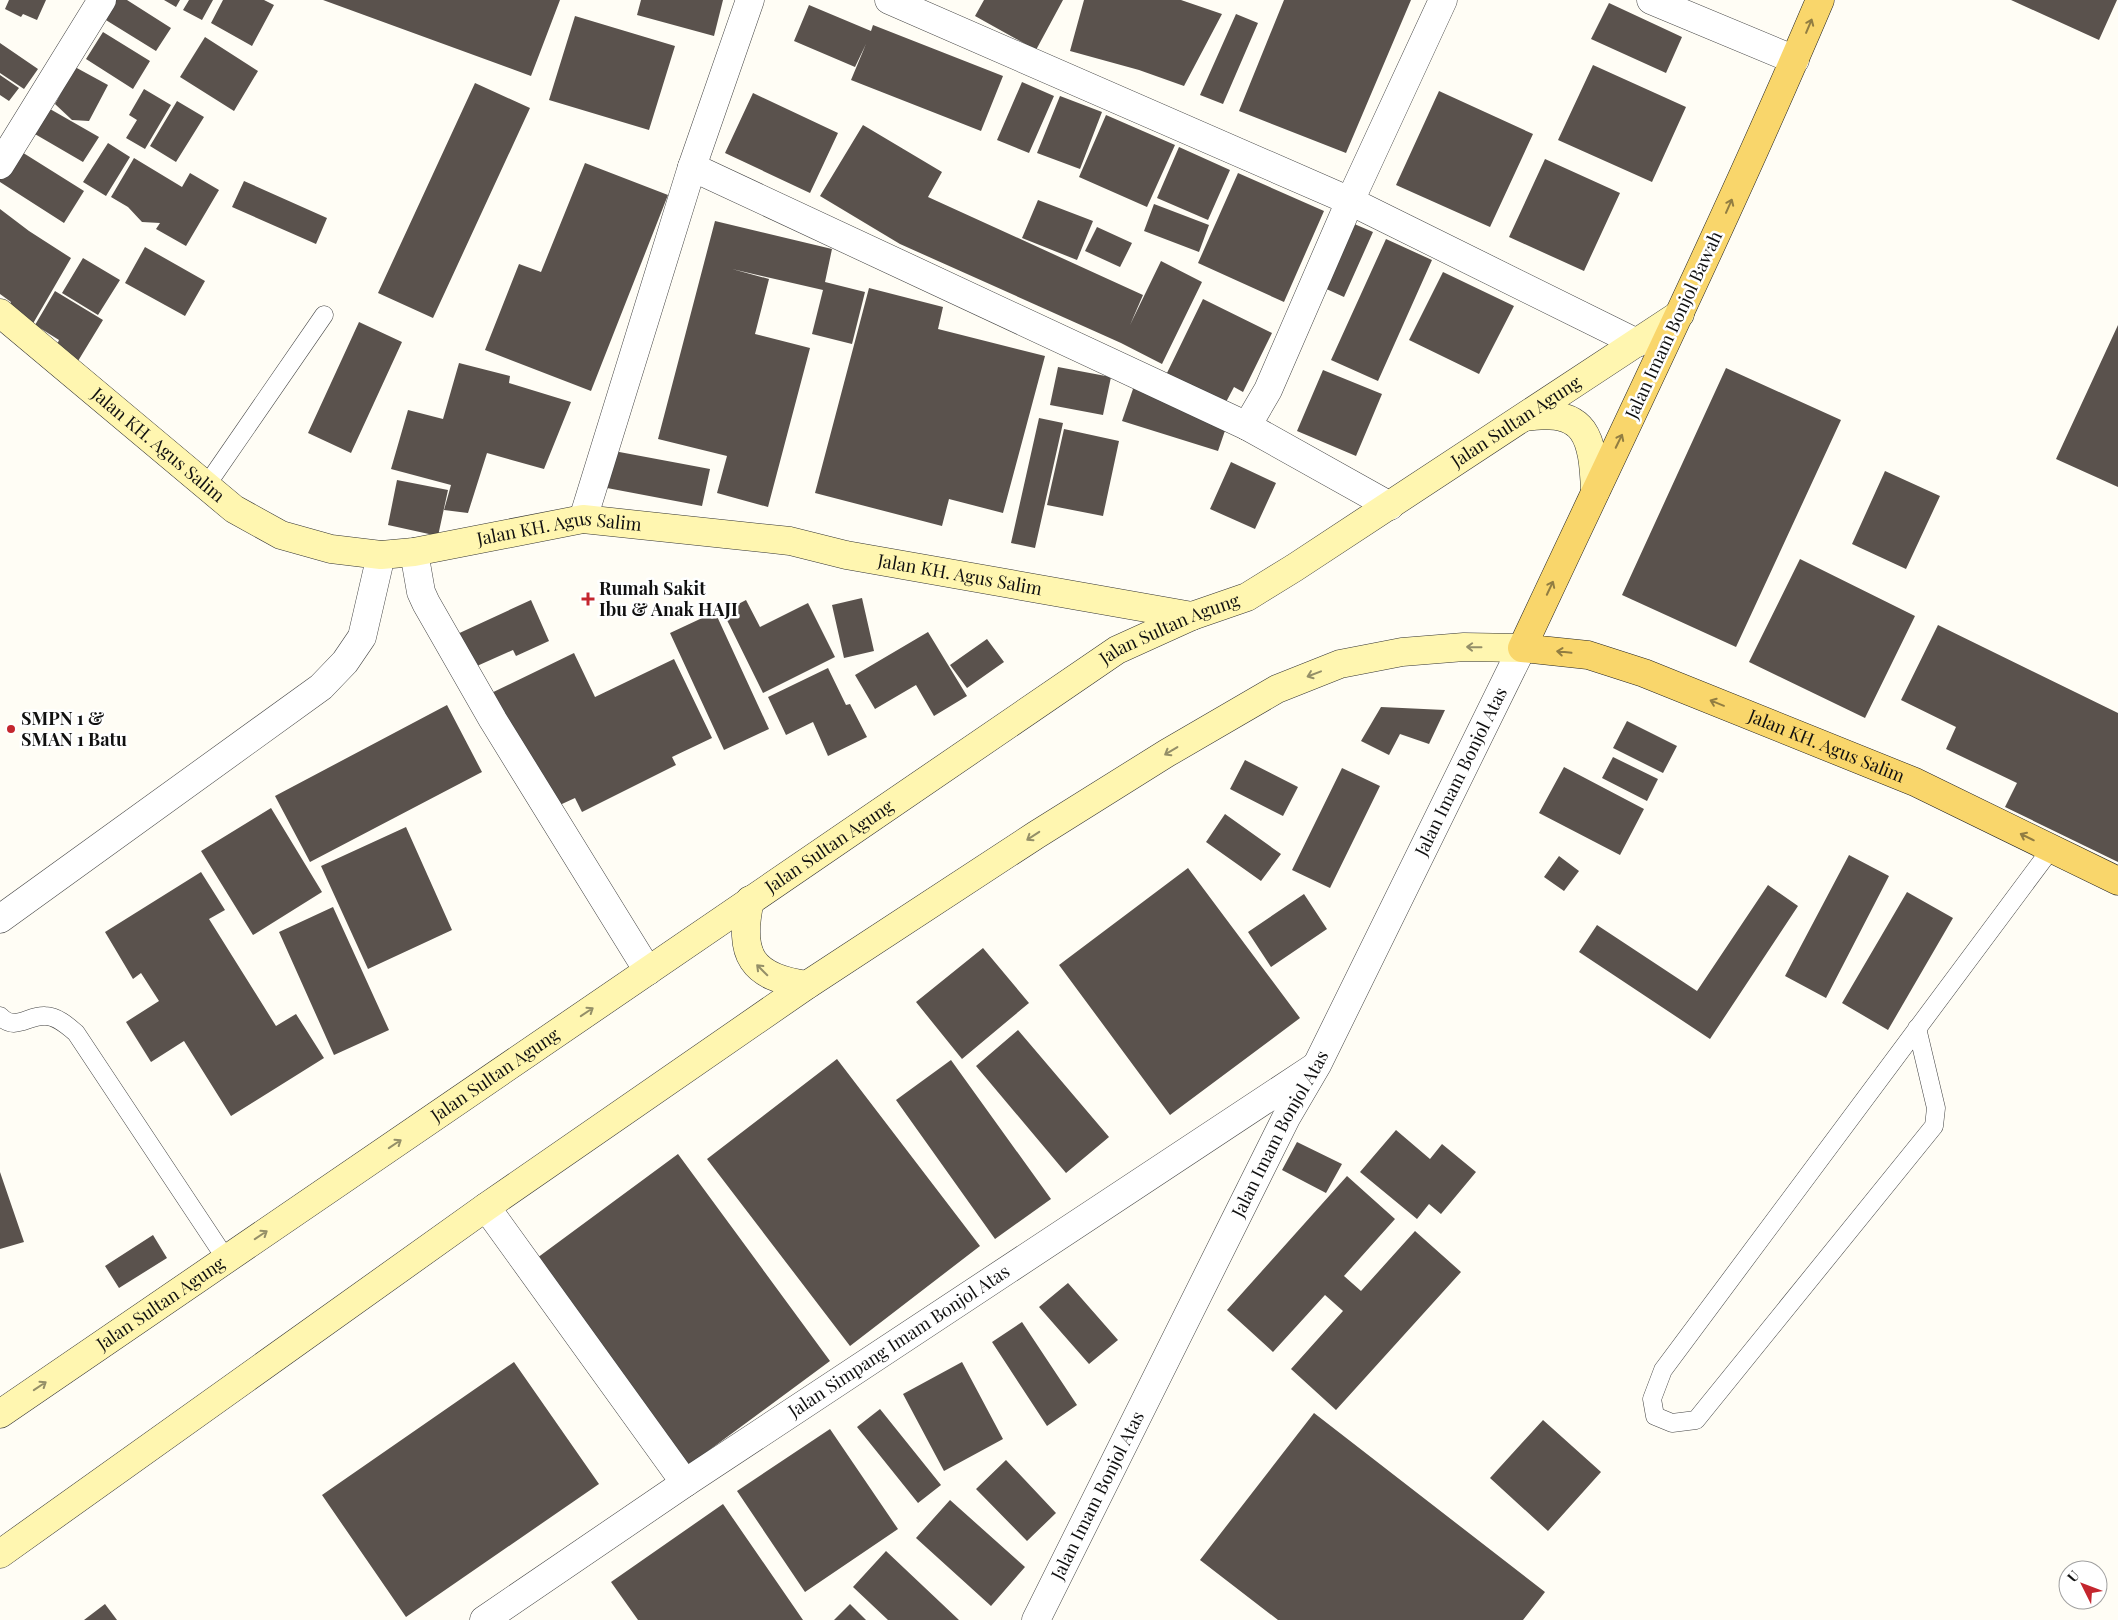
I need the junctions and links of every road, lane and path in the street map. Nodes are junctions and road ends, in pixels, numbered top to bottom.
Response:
1 (102, 0) edge
2 (750, 0) edge
3 (889, 0) edge
4 (1444, 0) edge
5 (1651, 0) edge
6 (1820, 0) edge
7 (1795, 60) junction
8 (0, 165) edge
9 (692, 167) junction
10 (1350, 201) junction
11 (0, 313) edge
12 (1680, 314) junction
13 (324, 315) dead end
14 (1637, 343) junction
15 (1525, 417) junction
16 (1247, 426) junction
17 (206, 486) junction
18 (1595, 492) junction
19 (1390, 506) junction
20 (583, 519) junction
21 (414, 552) junction
22 (381, 555) junction
23 (1192, 616) junction
24 (1522, 648) junction
25 (2051, 849) junction
26 (2118, 881) edge
27 (750, 900) junction
28 (0, 919) edge
29 (648, 970) junction
30 (807, 986) junction
31 (0, 1016) edge
32 (1918, 1028) junction
33 (1317, 1065) junction
34 (486, 1207) junction
35 (226, 1259) junction
36 (0, 1414) edge
37 (685, 1484) junction
38 (0, 1554) edge
39 (484, 1620) edge
40 (1036, 1620) edge

1 - 8 street
2 - 9 street
3 - 10 street
4 - 10 street
5 - 7 street
7 -> 6 main road, Jalan Imam Bonjol Bawah
12 -> 7 main road, Jalan Imam Bonjol Bawah
9 - 16 street
9 - 20 street
10 - 14 street
10 - 16 street
11 - 17 main road, Jalan KH. Agus Salim
12 - 14 main road, Jalan Sultan Agung
18 -> 12 main road, Jalan Imam Bonjol Bawah
13 - 17 lane
14 - 15 main road, Jalan Sultan Agung
15 - 18 main road
15 - 19 main road, Jalan Sultan Agung
16 - 19 street
17 - 22 main road, Jalan KH. Agus Salim
24 -> 18 main road, Jalan Imam Bonjol Bawah
19 - 23 main road, Jalan Sultan Agung
20 - 21 main road, Jalan KH. Agus Salim
20 - 23 main road, Jalan KH. Agus Salim
21 - 22 main road, Jalan KH. Agus Salim
21 - 29 street
22 - 28 street
23 - 27 main road, Jalan Sultan Agung
25 -> 24 main road, Jalan KH. Agus Salim
24 -> 30 main road
24 - 33 street, Jalan Imam Bonjol Atas
25 - 26 main road, Jalan KH. Agus Salim
25 - 32 lane
27 - 29 main road, Jalan Sultan Agung
30 -> 27 main road
35 -> 29 main road, Jalan Sultan Agung
30 - 34 main road
31 - 35 lane
32 - 32 lane
33 - 37 street, Jalan Simpang Imam Bonjol Atas
33 - 40 street, Jalan Imam Bonjol Atas
34 - 37 street
34 - 38 main road
36 -> 35 main road, Jalan Sultan Agung
37 - 39 street, Jalan Simpang Imam Bonjol Atas

